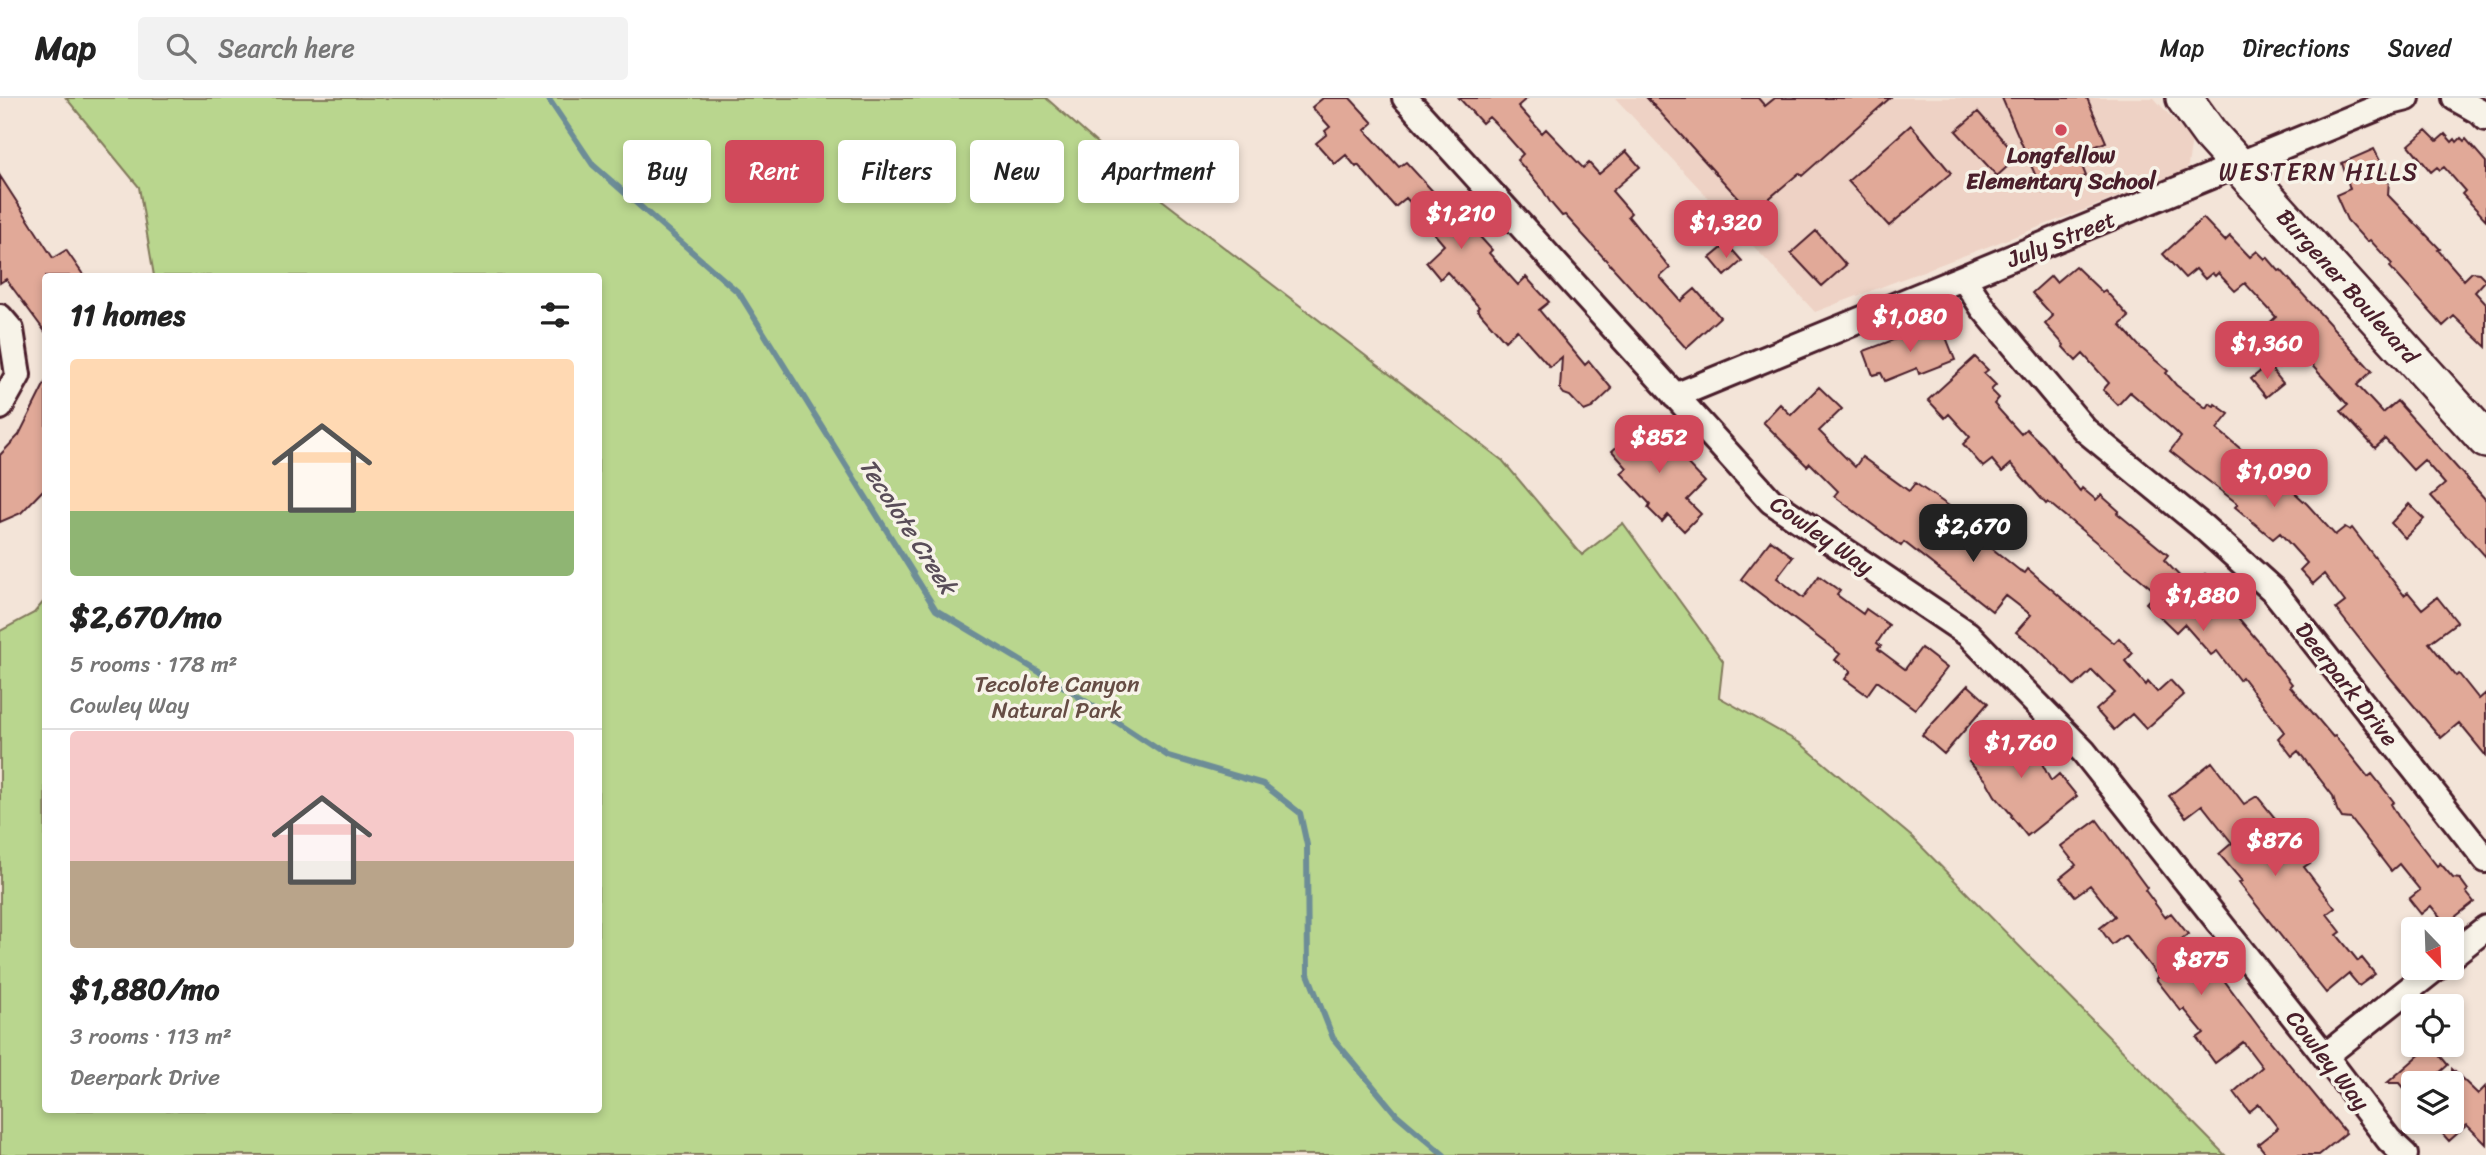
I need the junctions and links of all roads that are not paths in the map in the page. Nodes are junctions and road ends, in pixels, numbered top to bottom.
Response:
1 (1405, 98) edge
2 (2184, 98) edge
3 (2407, 98) edge
4 (2455, 98) edge
5 (2486, 118) edge
6 (2240, 166) junction
7 (1964, 279) junction
8 (0, 317) edge
9 (1675, 396) junction
10 (0, 407) edge
11 (2486, 440) edge
12 (2486, 860) edge
13 (2486, 928) edge
14 (2464, 945) edge
15 (2421, 980) edge
16 (2325, 1056) junction
17 (2405, 1155) edge

1 - 9 street, Cowley Way
2 - 6 main road, Burgener Boulevard
3 - 6 street, July Street
4 - 5 street
6 - 7 street, July Street
6 - 11 main road, Burgener Boulevard
7 - 9 street, July Street
7 - 12 street, Deerpark Drive
8 - 10 street
9 - 16 street, Cowley Way
13 - 14 street
15 - 16 street
16 - 17 street, Cowley Way

